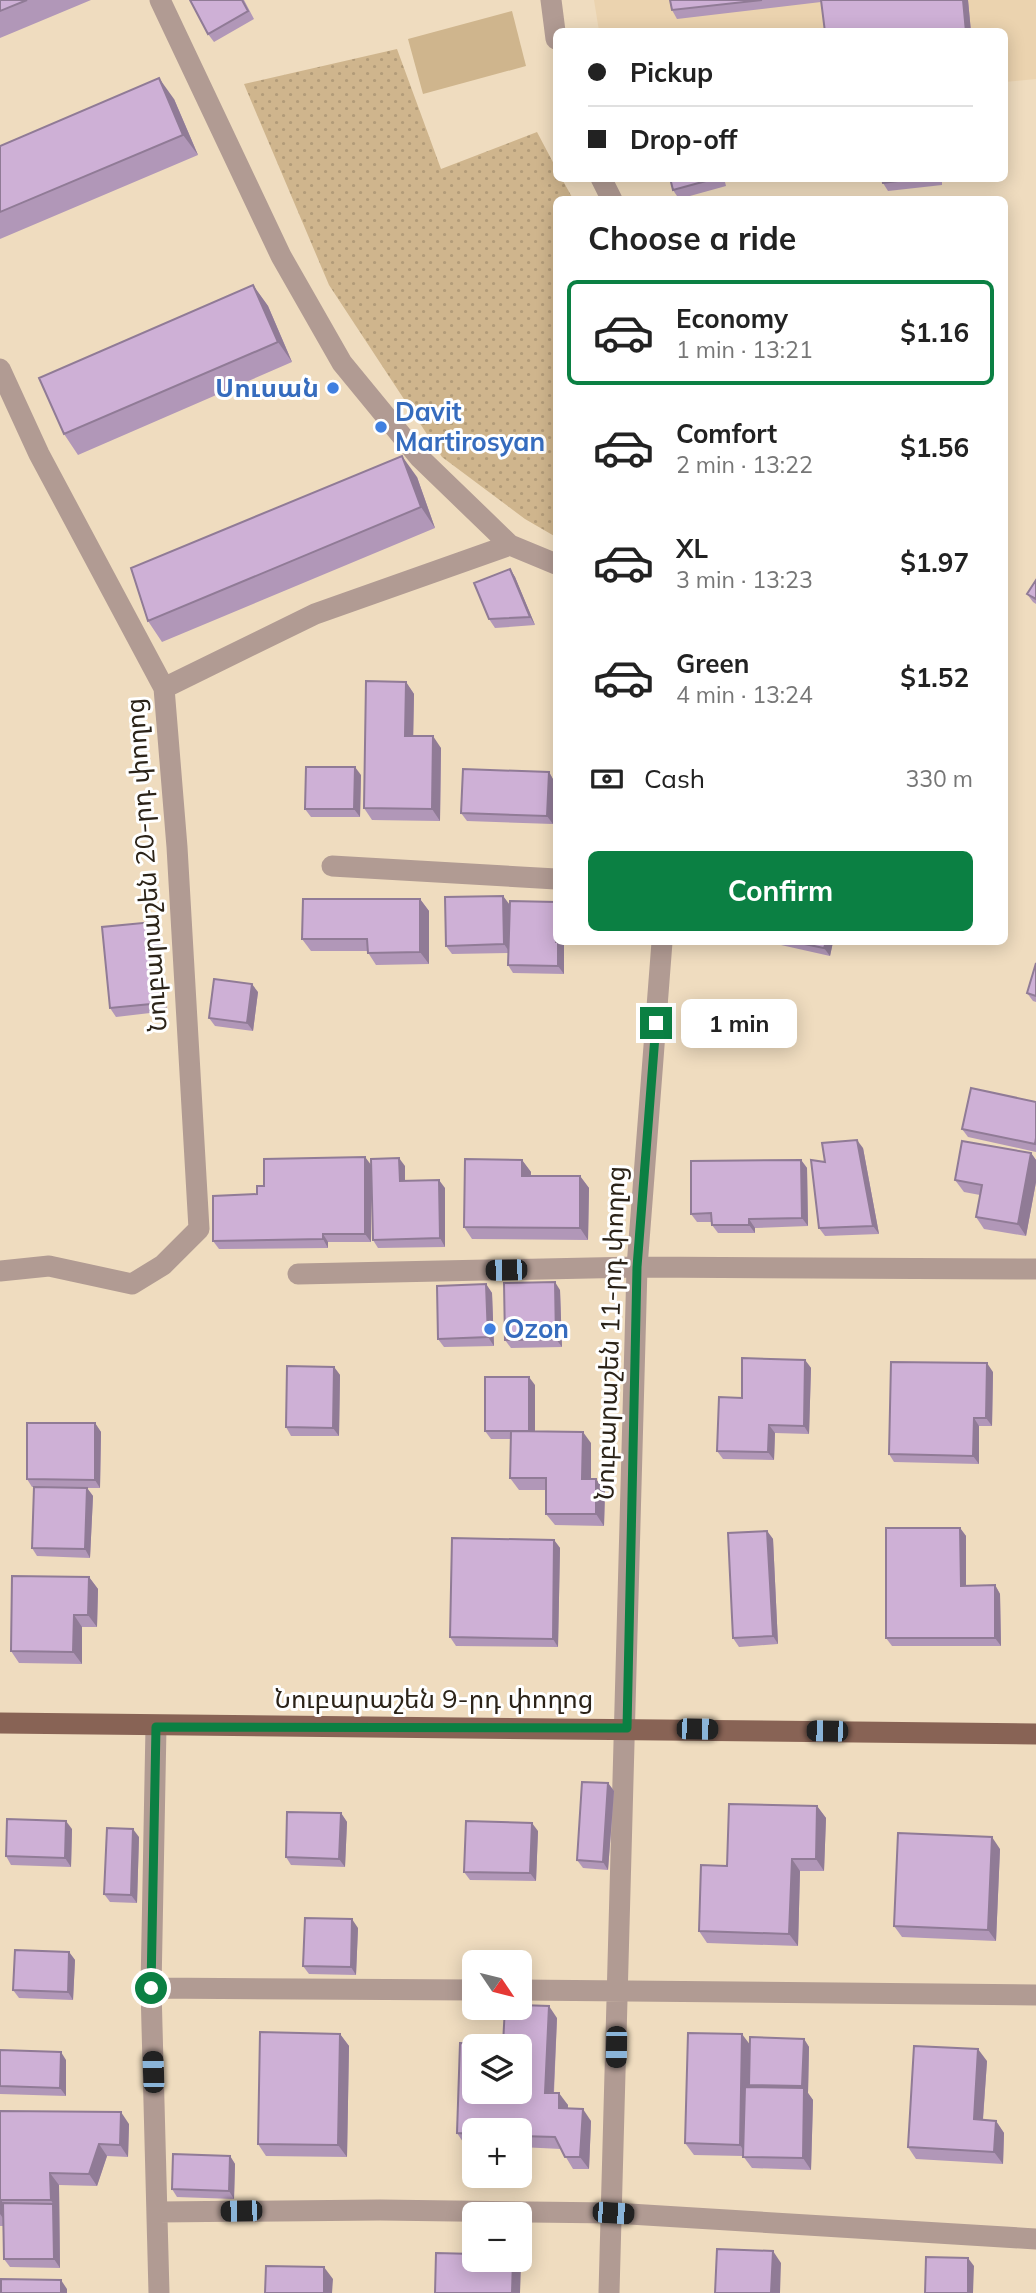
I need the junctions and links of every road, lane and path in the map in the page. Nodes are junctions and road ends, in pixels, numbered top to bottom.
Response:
1 (160, 0) edge
2 (551, 0) edge
3 (555, 28) edge
4 (0, 369) edge
5 (510, 545) junction
6 (553, 563) edge
7 (164, 688) junction
8 (332, 866) dead end
9 (553, 879) edge
10 (662, 945) edge
11 (637, 1267) junction
12 (1036, 1269) edge
13 (0, 1271) edge
14 (298, 1274) dead end
15 (0, 1723) edge
16 (156, 1727) junction
17 (627, 1728) junction
18 (1036, 1734) edge
19 (151, 1988) junction
20 (462, 1990) edge
21 (532, 1990) edge
22 (617, 1991) junction
23 (1036, 1995) edge
24 (158, 2212) junction
25 (613, 2213) junction
26 (1036, 2239) edge
27 (159, 2293) edge
28 (609, 2293) edge

1 - 5 street
2 - 3 street
4 - 7 street, Նուբարաշեն 20-րդ փողոց
5 - 6 street
5 - 7 street
7 - 13 street, Նուբարաշեն 20-րդ փողոց
8 - 9 street
10 - 11 street, Նուբարաշեն 11-րդ փողոց
11 - 12 street
11 - 14 street
11 - 17 street, Նուբարաշեն 11-րդ փողոց
15 - 16 main road, Նուբարաշեն 9-րդ փողոց
16 - 17 main road, Նուբարաշեն 9-րդ փողոց
16 - 19 street
17 - 18 main road, Նուբարաշեն 9-րդ փողոց
17 - 22 street, Նուբարաշեն 11-րդ փողոց
19 - 20 street
19 - 24 street
21 - 22 street
22 - 23 street
22 - 25 street, Նուբարաշեն 11-րդ փողոց
24 - 25 street
24 - 27 street
25 - 26 street
25 - 28 street, Նուբարաշեն 11-րդ փողոց

